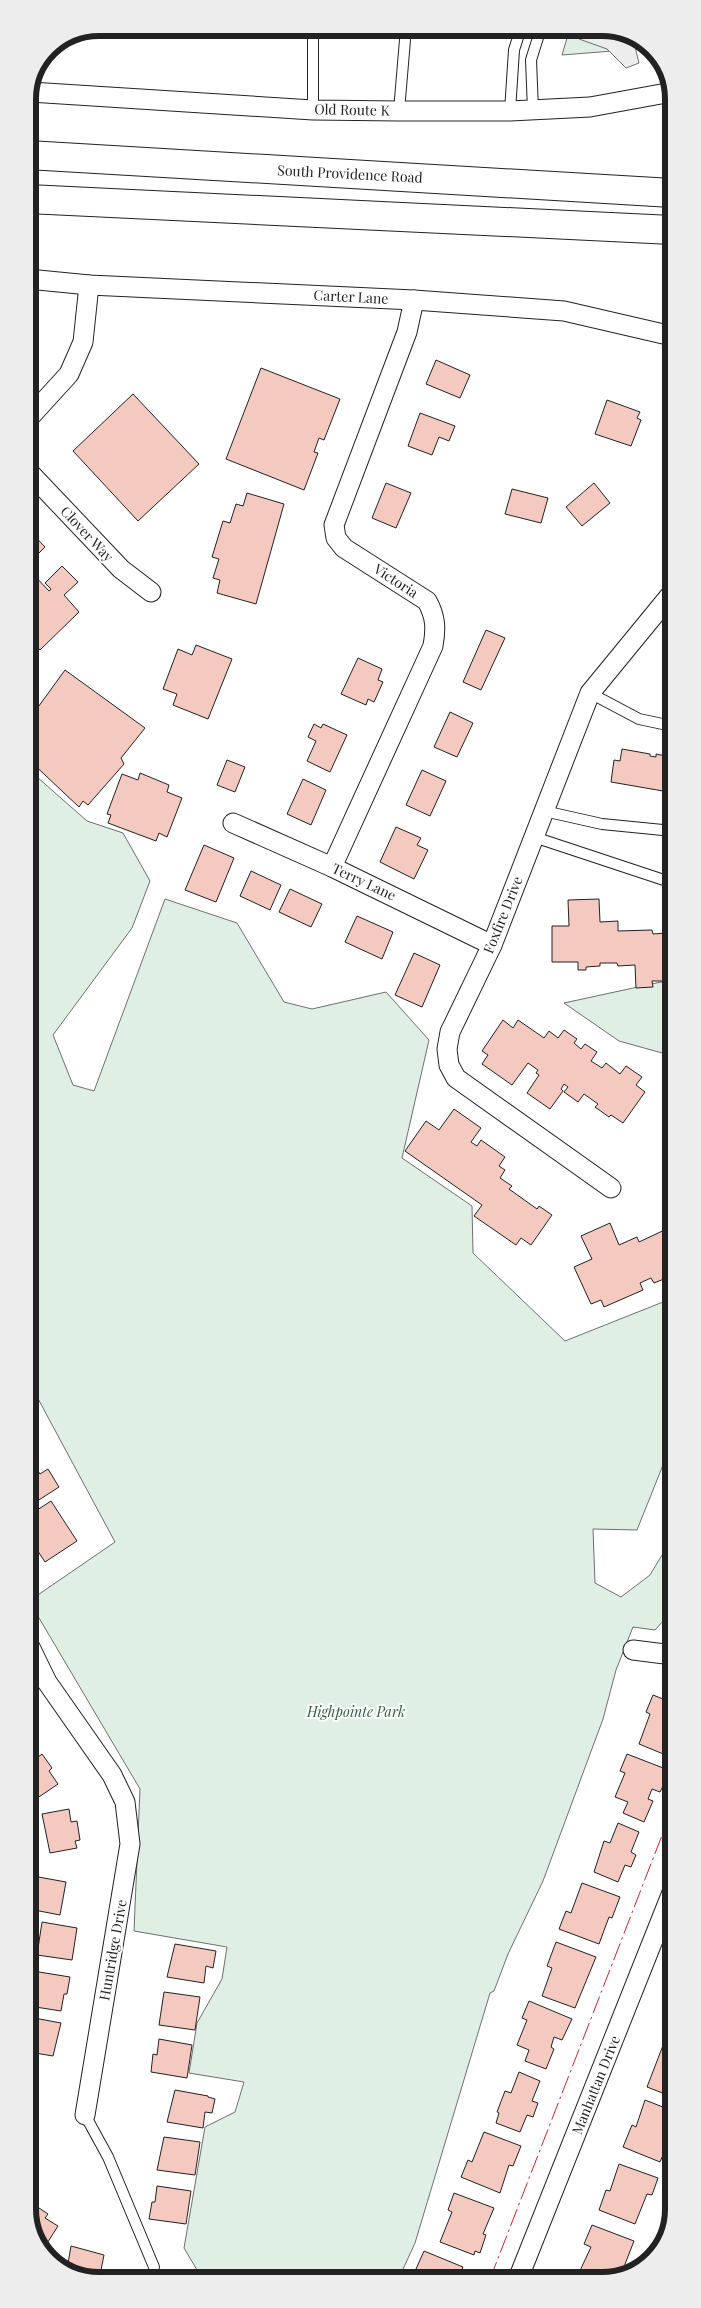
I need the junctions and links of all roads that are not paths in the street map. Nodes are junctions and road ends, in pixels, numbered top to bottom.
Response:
1 (313, 36) edge
2 (405, 36) edge
3 (518, 36) edge
4 (538, 36) edge
5 (37, 92) edge
6 (665, 93) edge
7 (313, 110) junction
8 (532, 110) junction
9 (399, 111) junction
10 (510, 111) junction
11 (36, 155) edge
12 (665, 193) edge
13 (36, 199) edge
14 (665, 230) edge
15 (36, 281) edge
16 (89, 285) junction
17 (414, 300) junction
18 (665, 334) edge
19 (36, 410) edge
20 (36, 479) edge
21 (151, 592) dead end
22 (665, 602) edge
23 (590, 693) junction
24 (665, 725) edge
25 (544, 811) junction
26 (233, 822) dead end
27 (665, 831) edge
28 (534, 838) junction
29 (332, 867) junction
30 (665, 880) edge
31 (492, 945) junction
32 (611, 1188) dead end
33 (633, 1650) dead end
34 (665, 1654) edge
35 (36, 1661) edge
36 (665, 1910) edge
37 (85, 2115) joint
38 (154, 2267) dead end
39 (521, 2272) edge

1 - 7 lane
2 - 9 lane
3 - 10 lane
4 - 8 lane
5 - 7 street, Old Route K
6 - 8 street, Old Route K
7 - 9 street, Old Route K
8 - 10 street, Old Route K
9 - 10 street, Old Route K
11 - 12 main road, South Providence Road
13 - 14 main road
15 - 16 street, Carter Lane
16 - 17 street, Carter Lane
16 - 19 street
17 - 18 street, Carter Lane
17 - 29 street, Victoria
20 - 21 street, Clover Way
22 - 23 street, Foxfire Drive
23 - 24 lane
23 - 25 street, Foxfire Drive
25 - 27 lane
25 - 28 street, Foxfire Drive
26 - 29 street, Terry Lane
28 - 30 lane
28 - 31 street, Foxfire Drive
29 - 31 street, Terry Lane
31 - 32 street, Foxfire Drive
33 - 34 street
35 - 37 street, Huntridge Drive
36 - 39 street, Manhattan Drive
37 - 38 lane, Huntridge Drive

